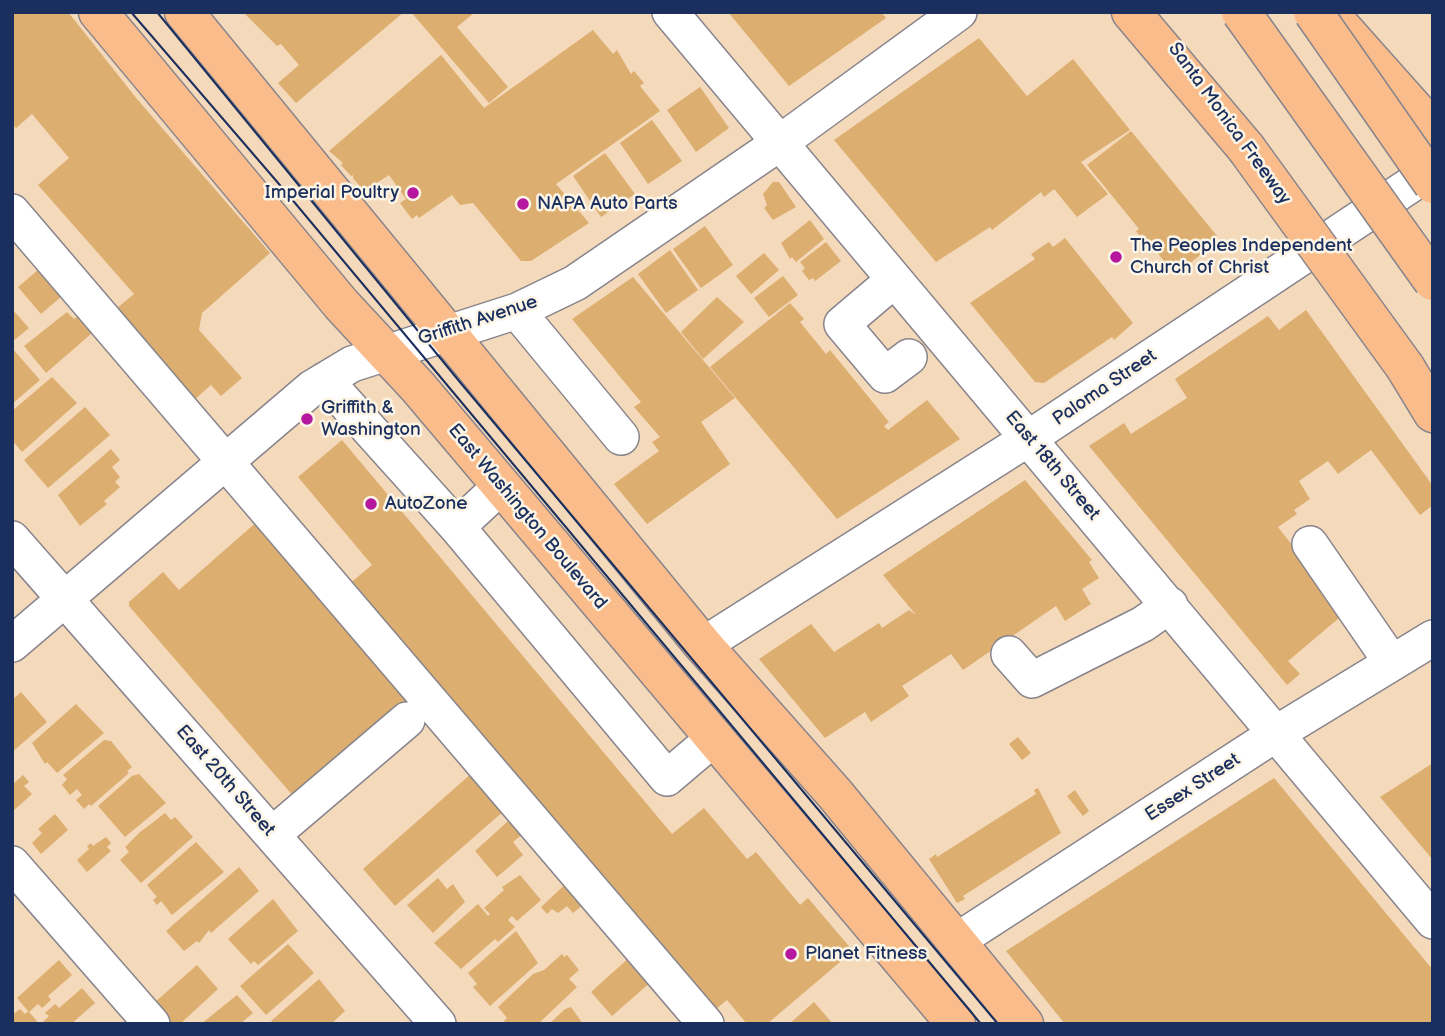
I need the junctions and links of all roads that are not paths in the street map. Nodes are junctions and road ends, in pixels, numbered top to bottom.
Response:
1 (98, 12) edge
2 (184, 12) edge
3 (670, 12) edge
4 (959, 12) edge
5 (1131, 12) edge
6 (1148, 12) edge
7 (1241, 12) edge
8 (1312, 12) edge
9 (1328, 12) edge
10 (1433, 130) edge
11 (778, 144) junction
12 (1246, 148) junction
13 (1433, 170) edge
14 (1433, 184) edge
15 (12, 212) edge
16 (894, 280) junction
17 (1433, 281) edge
18 (517, 311) junction
19 (448, 334) junction
20 (386, 352) junction
21 (909, 357) dead end
22 (1405, 367) junction
23 (325, 380) junction
24 (1433, 406) edge
25 (1433, 413) edge
26 (621, 437) dead end
27 (1029, 439) junction
28 (228, 461) junction
29 (502, 486) junction
30 (457, 527) junction
31 (12, 539) edge
32 (1310, 544) dead end
33 (65, 600) junction
34 (1170, 605) junction
35 (1433, 638) edge
36 (12, 644) edge
37 (703, 645) junction
38 (1009, 654) dead end
39 (1392, 663) junction
40 (407, 720) dead end
41 (1277, 733) junction
42 (713, 739) junction
43 (272, 835) junction
44 (12, 864) edge
45 (1433, 921) edge
46 (955, 942) junction
47 (152, 1024) edge
48 (438, 1024) edge
49 (706, 1024) edge
50 (956, 1024) edge
51 (1024, 1024) edge

1 - 20 main road, East Washington Boulevard
2 - 19 main road
3 - 11 street, East 18th Street
4 - 11 street, Griffith Avenue
5 - 12 main road
6 - 12 main road, Santa Monica Freeway
7 - 17 main road, bridge
8 - 14 main road, bridge
9 - 10 main road
11 - 16 street, East 18th Street
11 - 18 street, Griffith Avenue
12 - 22 main road, Santa Monica Freeway, bridge
13 - 27 street, Paloma Street
15 - 28 street
16 - 21 street
16 - 27 street, East 18th Street
18 - 19 street, Griffith Avenue
18 - 26 street
19 - 20 street, Griffith Avenue
19 - 37 main road
20 - 23 street, Griffith Avenue
20 - 29 main road, East Washington Boulevard
22 - 24 main road, Santa Monica Freeway
22 - 25 main road
23 - 28 street, Griffith Avenue
23 - 30 street
27 - 34 street, East 18th Street
27 - 37 street, Paloma Street
28 - 33 street, Griffith Avenue
28 - 49 street
29 - 30 street
29 - 42 main road, East Washington Boulevard
30 - 42 street
31 - 33 street, East 20th Street
32 - 39 street
33 - 36 street, Griffith Avenue
33 - 43 street, East 20th Street
34 - 38 street
34 - 41 street, East 18th Street
35 - 39 street, Essex Street
37 - 46 main road
39 - 41 street, Essex Street
40 - 43 street
41 - 45 street, East 18th Street
41 - 46 street, Essex Street
42 - 50 main road, East Washington Boulevard
43 - 48 street, East 20th Street
44 - 47 street
46 - 51 main road

